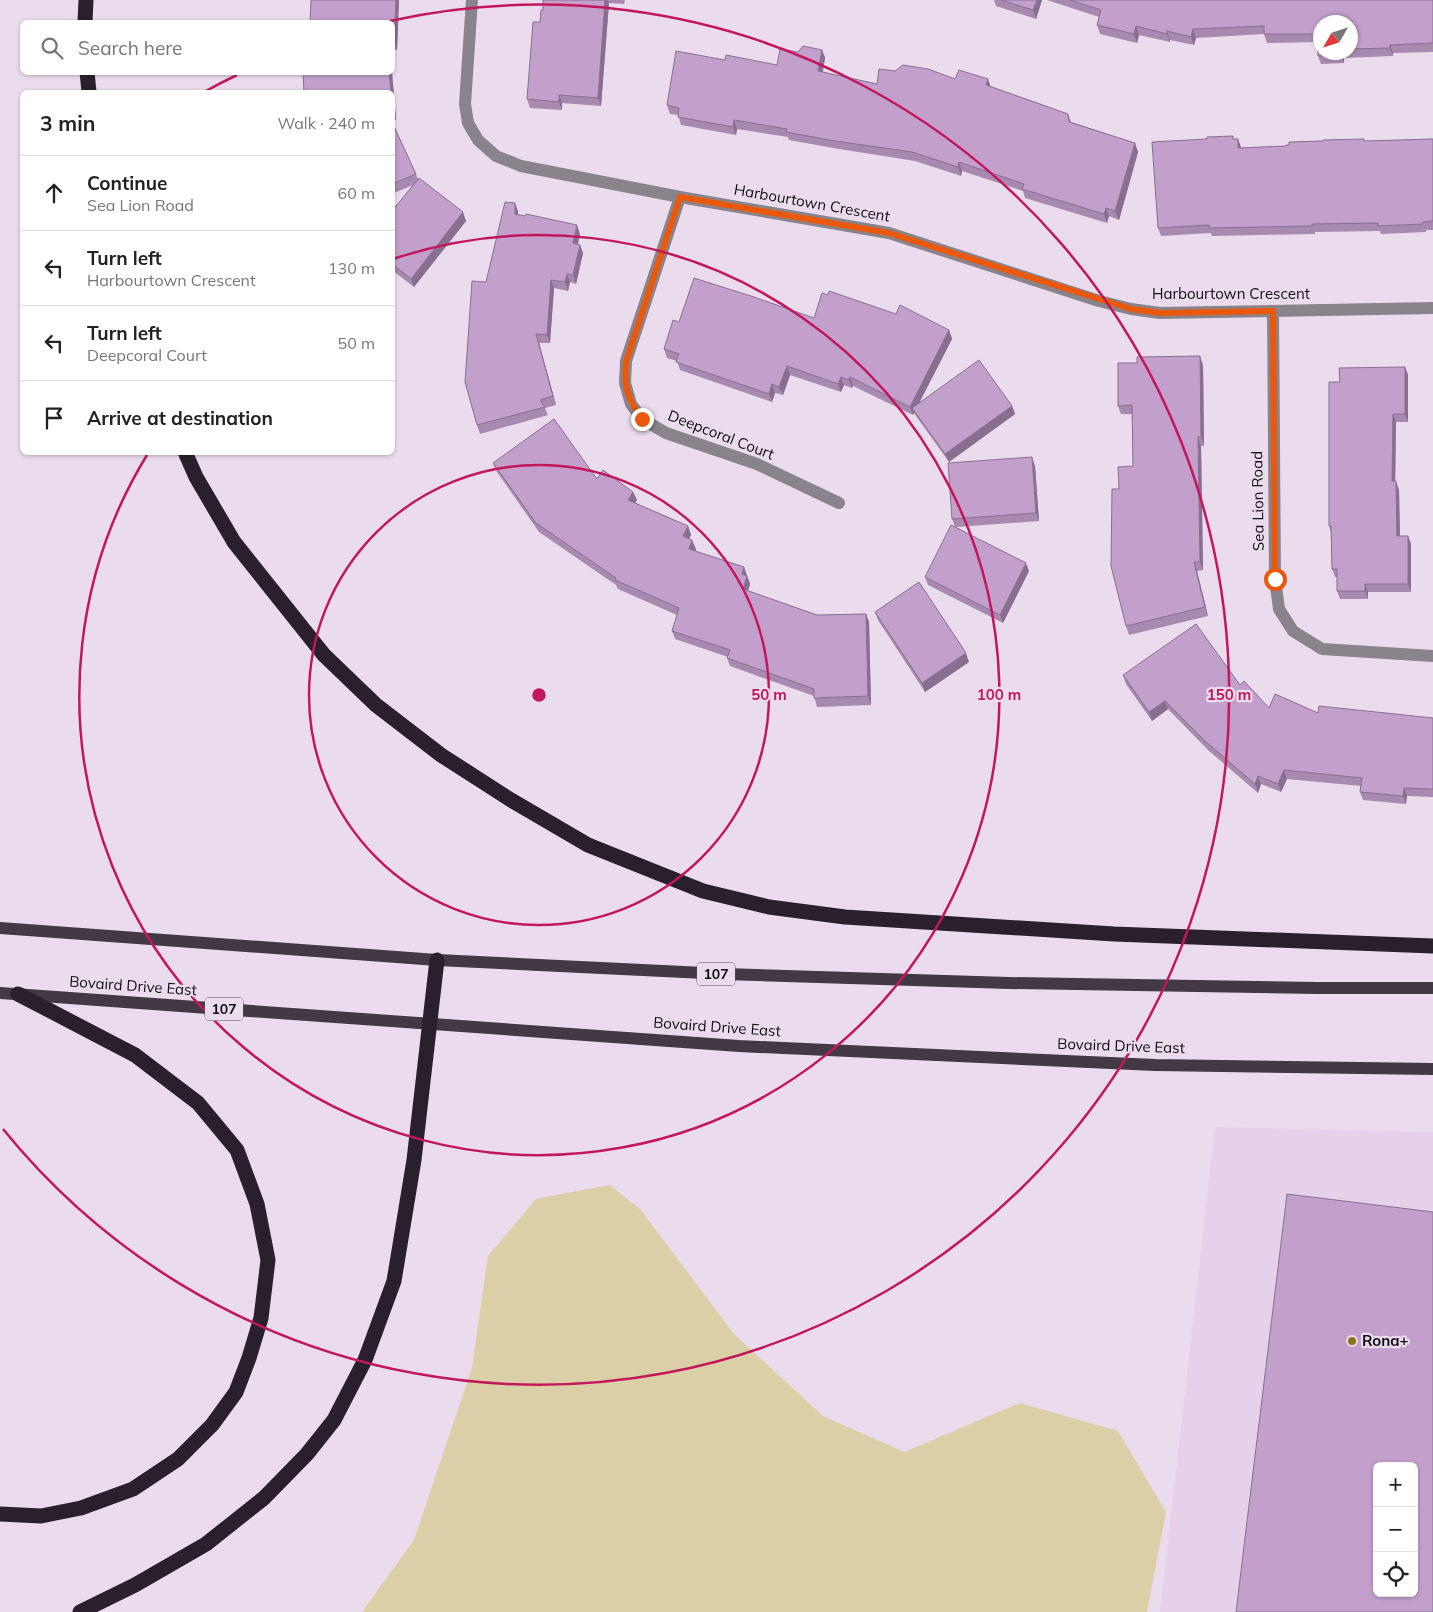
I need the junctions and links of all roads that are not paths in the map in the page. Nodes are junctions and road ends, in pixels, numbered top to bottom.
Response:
1 (86, 0) edge
2 (472, 0) edge
3 (86, 20) edge
4 (87, 75) edge
5 (89, 90) edge
6 (680, 197) junction
7 (1433, 308) edge
8 (1273, 311) junction
9 (186, 455) edge
10 (839, 503) dead end
11 (1433, 656) edge
12 (0, 928) edge
13 (1433, 946) edge
14 (437, 960) junction
15 (1433, 988) edge
16 (0, 993) edge
17 (18, 994) junction
18 (430, 1023) junction
19 (1433, 1069) edge
20 (0, 1514) edge
21 (80, 1612) edge

1 - 3 highway
2 - 6 street, Harbourtown Crescent
4 - 5 highway
6 - 8 street, Harbourtown Crescent
6 - 10 street, Deepcoral Court
7 - 8 street, Harbourtown Crescent
8 - 11 street, Sea Lion Road
9 - 13 highway
12 - 14 main road, 107
14 - 15 main road, 107
14 - 18 highway
16 - 17 main road, Bovaird Drive East / 107
17 - 18 main road, Bovaird Drive East / 107
17 - 20 highway
18 - 19 main road, Bovaird Drive East / 107
18 - 21 highway

